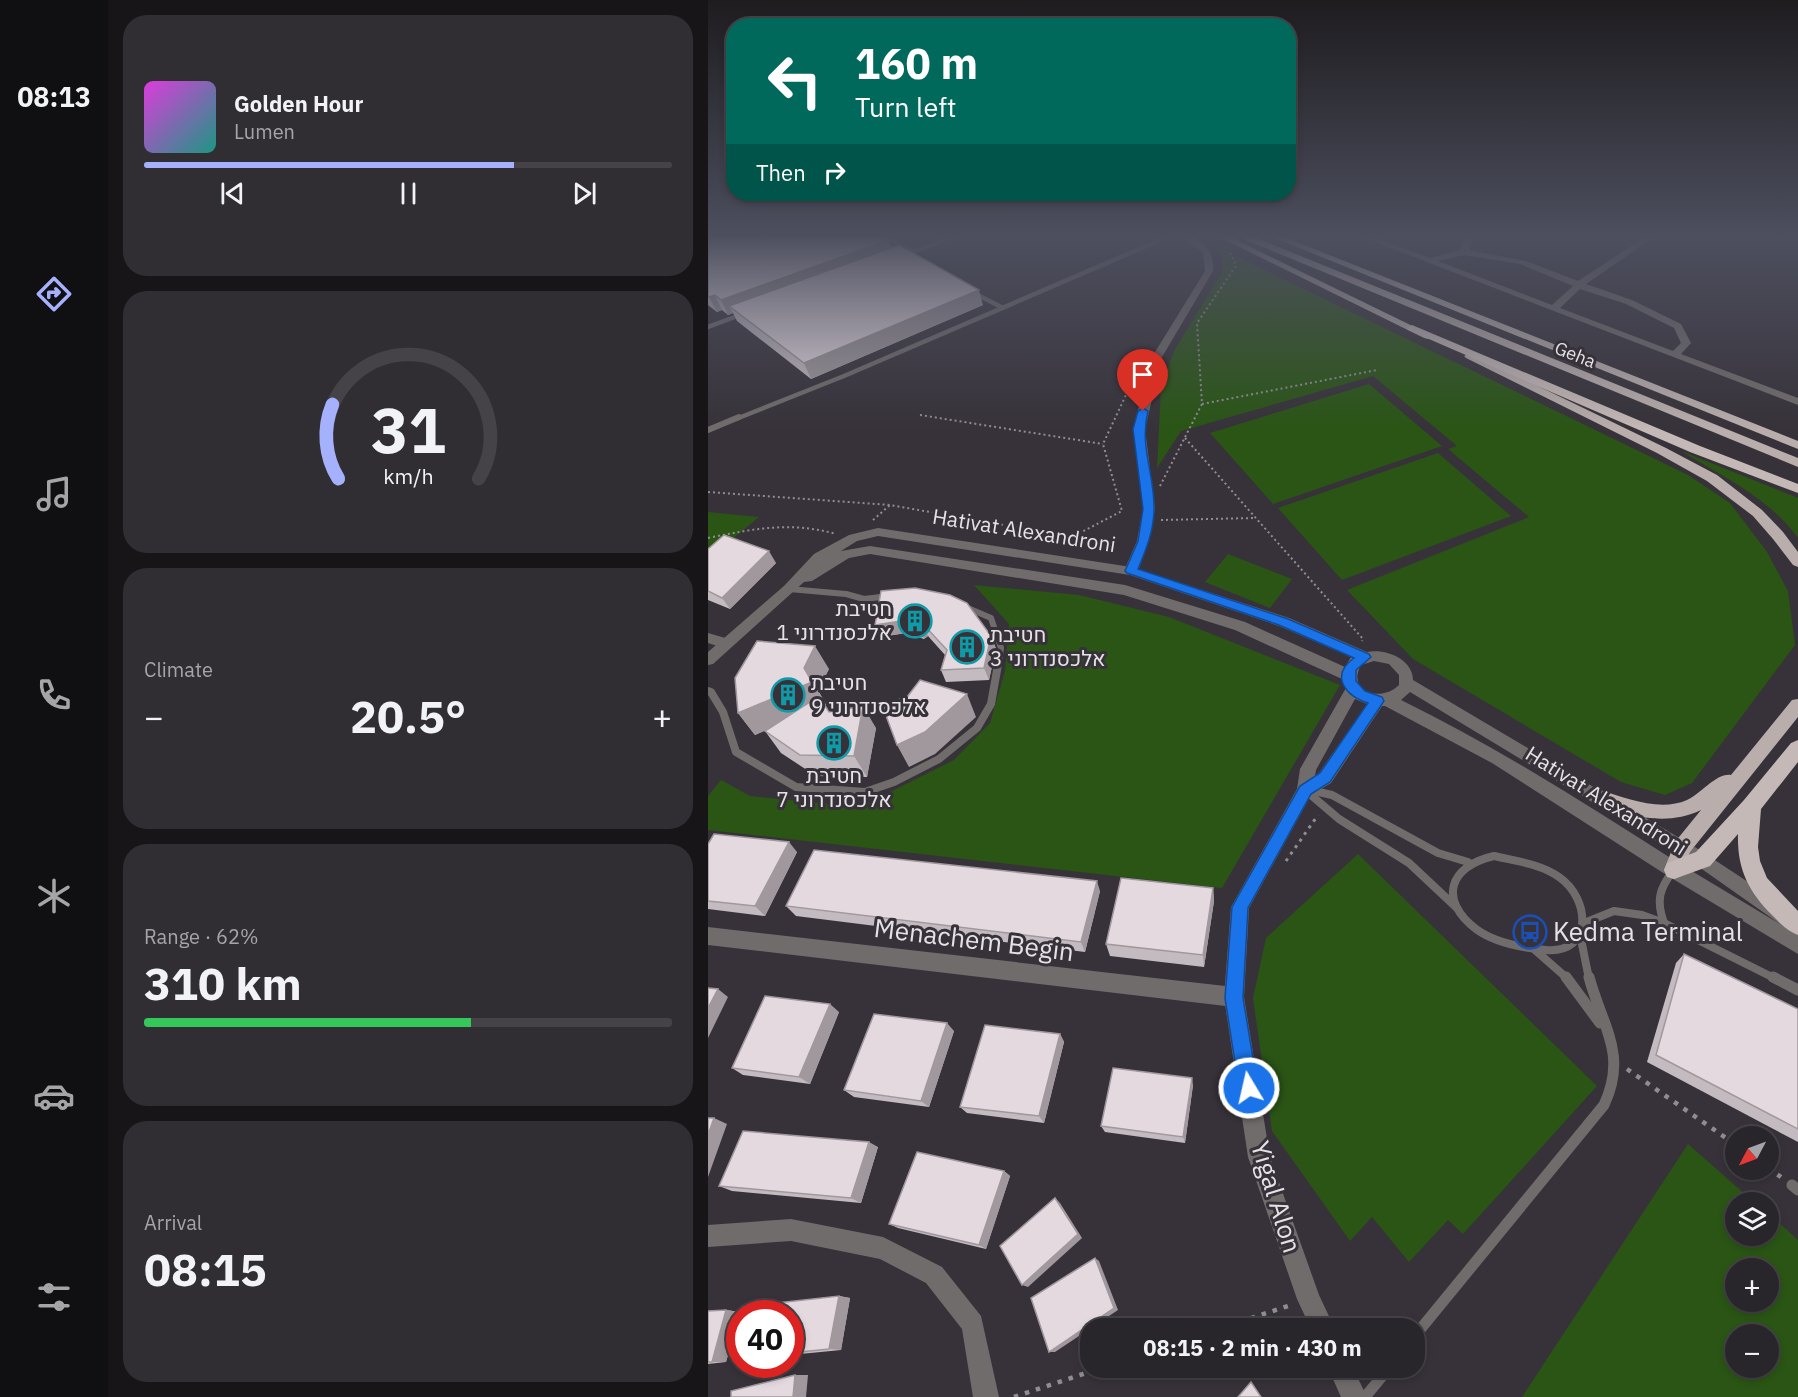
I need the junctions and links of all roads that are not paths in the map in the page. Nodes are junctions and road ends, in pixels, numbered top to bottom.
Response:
1 (988, 300) edge
2 (1021, 300) edge
3 (1191, 300) edge
4 (1354, 300) edge
5 (1400, 300) edge
6 (1435, 300) edge
7 (1530, 300) edge
8 (1563, 300) edge
9 (1624, 300) edge
10 (1003, 308) junction
11 (1553, 309) junction
12 (752, 311) edge
13 (708, 327) edge
14 (1412, 328) junction
15 (1675, 355) junction
16 (1798, 402) edge
17 (708, 430) edge
18 (1798, 445) edge
19 (1798, 463) edge
20 (1798, 489) edge
21 (1798, 562) edge
22 (1131, 571) junction
23 (789, 589) junction
24 (898, 595) edge
25 (955, 602) edge
26 (708, 638) edge
27 (727, 644) junction
28 (1364, 657) junction
29 (708, 660) edge
30 (1351, 682) junction
31 (1407, 683) junction
32 (708, 691) edge
33 (1382, 700) junction
34 (1798, 705) edge
35 (1798, 748) edge
36 (1748, 766) junction
37 (1305, 790) junction
38 (1600, 798) junction
39 (1751, 806) junction
40 (1682, 848) junction
41 (1703, 859) junction
42 (1468, 862) junction
43 (1674, 870) junction
44 (1458, 909) junction
45 (1584, 923) junction
46 (1664, 923) junction
47 (1798, 925) edge
48 (1580, 934) junction
49 (708, 936) edge
50 (1798, 945) edge
51 (1533, 949) junction
52 (1798, 990) edge
53 (1234, 998) junction
54 (1611, 1039) junction
55 (708, 1236) edge
56 (1318, 1318) edge
57 (1425, 1323) edge
58 (1345, 1378) edge
59 (1381, 1378) edge
60 (986, 1397) edge
61 (1354, 1397) edge
62 (1365, 1397) edge

1 - 10 lane
2 - 10 lane
3 - 22 street
4 - 14 highway
5 - 19 highway, Geha
6 - 18 highway, Geha
7 - 11 street
8 - 11 street
9 - 15 street
10 - 17 lane
11 - 15 street
12 - 13 lane
14 - 20 highway
14 - 21 highway
15 - 16 street
22 - 23 street, Hativat Alexandroni
22 - 28 street, Hativat Alexandroni
23 - 24 lane
23 - 27 street, Hativat Alexandroni
23 - 30 street, Hativat Alexandroni
25 - 32 lane
26 - 27 street
27 - 29 street, Hativat Alexandroni
28 - 30 street
28 - 31 street
30 - 33 street
30 - 37 street, Yigal Alon
31 - 33 street
31 - 38 street, Hativat Alexandroni
33 - 37 street, Yigal Alon
33 - 43 street, Hativat Alexandroni
34 - 36 highway
35 - 39 highway
36 - 38 highway
36 - 40 highway
37 - 42 lane
37 - 44 lane
37 - 53 street, Yigal Alon
38 - 40 street, Hativat Alexandroni
39 - 41 highway
39 - 47 highway
40 - 41 street, Hativat Alexandroni
40 - 43 highway
41 - 43 highway
41 - 47 street, Hativat Alexandroni
42 - 44 lane
42 - 45 lane
43 - 46 lane
43 - 50 street, Hativat Alexandroni
44 - 51 lane
45 - 46 lane
45 - 48 lane
46 - 52 lane
48 - 51 lane
48 - 54 lane
49 - 53 street, Menachem Begin
51 - 54 lane
53 - 56 street, Yigal Alon
54 - 57 lane
55 - 60 street
58 - 61 street
59 - 62 lane

